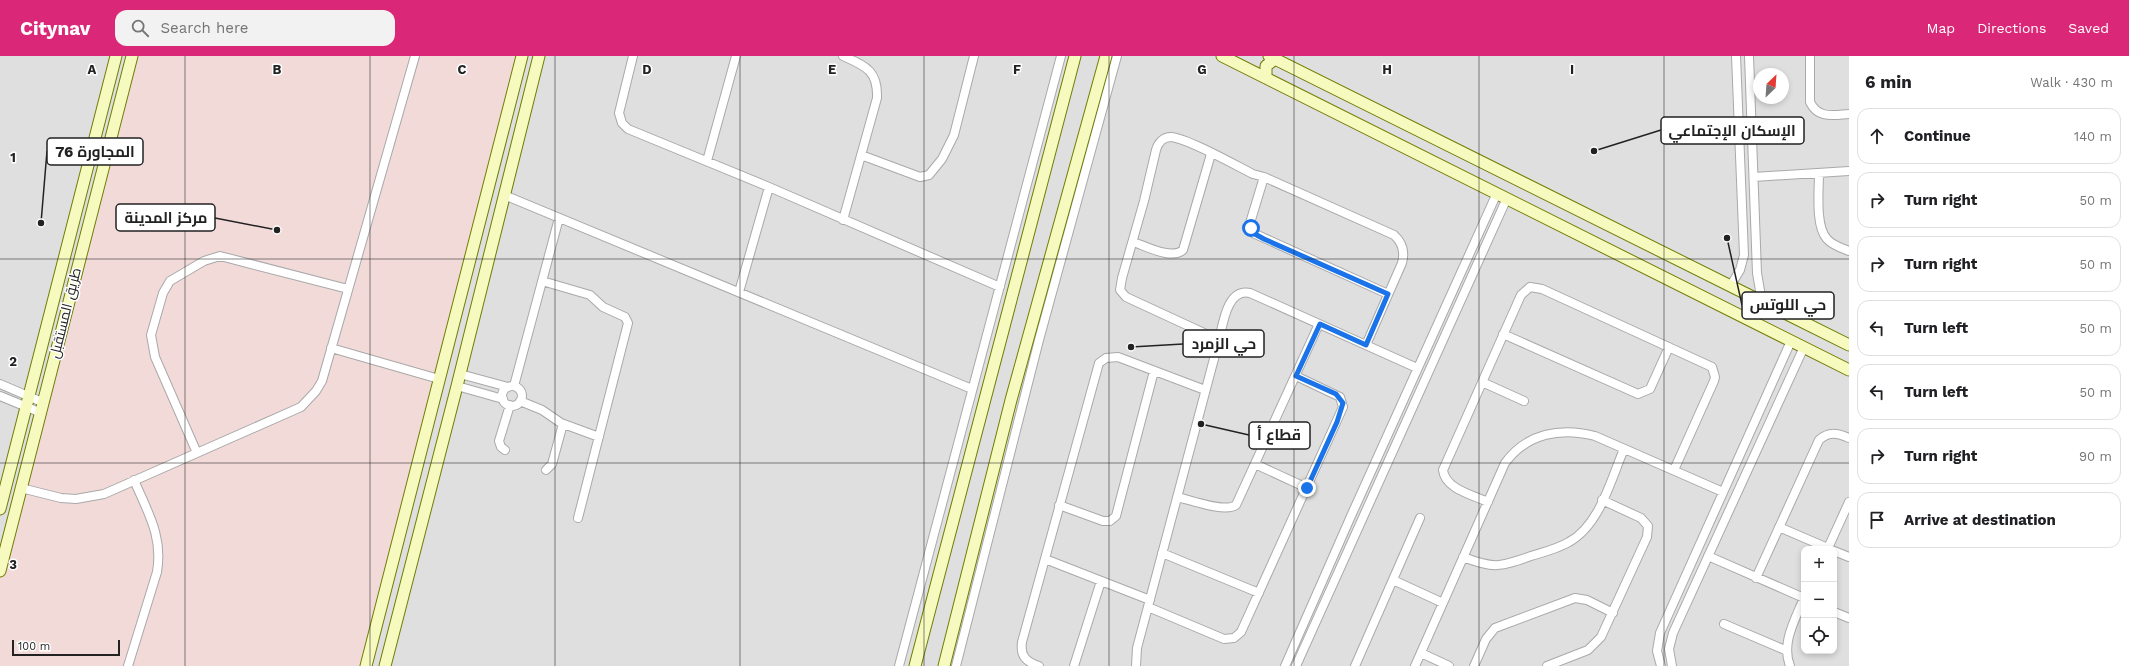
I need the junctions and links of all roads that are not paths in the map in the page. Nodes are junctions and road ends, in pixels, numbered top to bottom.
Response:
1 (116, 56) edge
2 (132, 56) edge
3 (415, 56) edge
4 (522, 56) edge
5 (539, 56) edge
6 (633, 56) edge
7 (736, 56) edge
8 (843, 56) edge
9 (974, 56) edge
10 (1061, 56) edge
11 (1075, 56) edge
12 (1106, 56) edge
13 (1117, 56) edge
14 (1222, 56) edge
15 (1247, 56) edge
16 (1736, 56) edge
17 (1749, 56) edge
18 (1810, 56) edge
19 (1272, 58) edge
20 (1239, 65) junction
21 (1266, 78) junction
22 (1849, 114) edge
23 (1211, 154) junction
24 (861, 155) junction
25 (707, 162) junction
26 (1849, 172) edge
27 (1819, 173) junction
28 (1754, 177) junction
29 (1264, 178) junction
30 (769, 186) junction
31 (504, 195) junction
32 (1502, 196) junction
33 (1754, 203) junction
34 (1742, 204) junction
35 (559, 218) junction
36 (843, 220) junction
37 (1132, 242) junction
38 (1849, 251) edge
39 (542, 280) junction
40 (1731, 285) junction
41 (1000, 287) junction
42 (348, 289) junction
43 (739, 292) junction
44 (1388, 294) junction
45 (1762, 302) junction
46 (1320, 324) junction
47 (1503, 334) junction
48 (1219, 340) junction
49 (1791, 340) junction
50 (1366, 345) junction
51 (1849, 345) edge
52 (1669, 347) junction
53 (1804, 347) junction
54 (331, 348) junction
55 (1417, 368) junction
56 (1849, 370) edge
57 (1154, 371) junction
58 (460, 374) junction
59 (1296, 376) junction
60 (439, 379) junction
61 (1482, 382) junction
62 (0, 384) edge
63 (458, 386) junction
64 (511, 386) junction
65 (972, 389) junction
66 (1205, 390) junction
67 (0, 396) edge
68 (503, 399) junction
69 (26, 401) junction
70 (520, 401) junction
71 (1524, 401) dead end
72 (510, 405) junction
73 (41, 407) junction
74 (563, 424) junction
75 (599, 437) junction
76 (1849, 438) edge
77 (1624, 449) junction
78 (505, 450) dead end
79 (197, 453) junction
80 (1255, 464) junction
81 (546, 470) dead end
82 (1674, 470) junction
83 (134, 480) junction
84 (21, 488) junction
85 (1307, 488) junction
86 (1723, 492) junction
87 (1177, 497) junction
88 (1602, 500) junction
89 (1488, 502) junction
90 (1849, 502) edge
91 (1059, 505) junction
92 (0, 510) edge
93 (578, 518) dead end
94 (1420, 518) dead end
95 (1709, 524) junction
96 (1779, 527) junction
97 (1720, 529) junction
98 (1824, 546) edge
99 (1832, 546) edge
100 (1837, 552) edge
101 (1162, 553) junction
102 (1708, 556) junction
103 (1463, 558) junction
104 (1849, 558) edge
105 (1045, 559) junction
106 (0, 571) edge
107 (1756, 578) junction
108 (1393, 580) junction
109 (1101, 581) junction
110 (1259, 593) junction
111 (1801, 597) edge
112 (1149, 603) junction
113 (1443, 603) junction
114 (1801, 606) edge
115 (1613, 613) junction
116 (1837, 613) edge
117 (1849, 618) edge
118 (1724, 624) dead end
119 (1785, 650) junction
120 (1421, 653) junction
121 (1559, 664) edge
122 (128, 666) edge
123 (366, 666) edge
124 (385, 666) edge
125 (899, 666) edge
126 (915, 666) edge
127 (944, 666) edge
128 (956, 666) edge
129 (1039, 666) edge
130 (1074, 666) edge
131 (1136, 666) edge
132 (1285, 666) edge
133 (1296, 666) edge
134 (1355, 666) edge
135 (1415, 666) edge
136 (1449, 666) edge
137 (1474, 666) edge
138 (1547, 666) edge
139 (1661, 666) edge
140 (1672, 666) edge
141 (1790, 666) edge

1 - 69 street, طريق المستقبل
2 - 73 street, طريق المستقبل
3 - 42 street
4 - 60 street
5 - 31 street
6 - 25 street
7 - 25 street
8 - 24 street
9 - 24 street
10 - 41 street
11 - 126 street
12 - 127 street
13 - 128 street
14 - 20 street
15 - 20 street
16 - 34 street
17 - 28 street
18 - 22 street
19 - 21 street
19 - 40 street
20 - 21 street
21 - 32 street
23 - 29 street
23 - 37 street
23 - 37 street
24 - 36 street
25 - 30 street
26 - 27 street
27 - 28 street
27 - 38 street
28 - 33 street
29 - 44 street
29 - 44 street
30 - 36 street
30 - 43 street
31 - 35 street
31 - 58 street
32 - 49 street
32 - 55 street
32 - 133 street
33 - 34 street
33 - 45 street
34 - 40 street
35 - 39 street
35 - 43 street
36 - 41 street
37 - 48 street
39 - 64 street
39 - 75 street
40 - 45 street
41 - 65 street
42 - 54 street
42 - 79 street
43 - 65 street
44 - 50 street
45 - 51 street
46 - 48 street
46 - 50 street
46 - 59 street
47 - 52 street
47 - 52 street
47 - 61 street
48 - 66 street
49 - 53 street
49 - 86 street
50 - 55 street
52 - 82 street
53 - 56 street
53 - 97 street
54 - 60 street
54 - 79 street
55 - 132 street
57 - 66 street
57 - 91 street
57 - 91 street
58 - 63 street
58 - 64 street
59 - 80 street
59 - 85 street
60 - 123 street
61 - 71 street
61 - 89 street
62 - 69 street
63 - 68 street
63 - 124 street
64 - 68 street
64 - 70 street
65 - 125 street
66 - 87 street
67 - 69 street
68 - 72 street
69 - 73 street
69 - 92 street, طريق المستقبل
70 - 72 street
70 - 74 street
72 - 78 street
73 - 84 street, طريق المستقبل
74 - 75 street
74 - 81 street
75 - 93 street
76 - 96 street
77 - 82 street
77 - 88 street
77 - 89 street
79 - 83 street
80 - 85 street
80 - 87 street
82 - 86 street
83 - 84 street
83 - 122 street
84 - 106 street, طريق المستقبل
85 - 110 street
86 - 95 street
87 - 101 street
88 - 103 street
88 - 115 street
89 - 103 street
90 - 99 street
91 - 105 street
94 - 108 street
95 - 97 street
95 - 139 street
96 - 98 street
96 - 107 street
97 - 102 street
100 - 104 street
101 - 110 street
101 - 112 street
102 - 107 street
102 - 140 street
103 - 113 street
105 - 109 street
105 - 129 street
107 - 111 street
108 - 113 street
108 - 134 street
109 - 112 street
109 - 130 street
110 - 112 street
112 - 131 street
113 - 120 street
114 - 119 street
115 - 121 street
115 - 137 street
116 - 117 street
118 - 119 street
119 - 141 street
120 - 135 street
120 - 136 street
121 - 138 street

